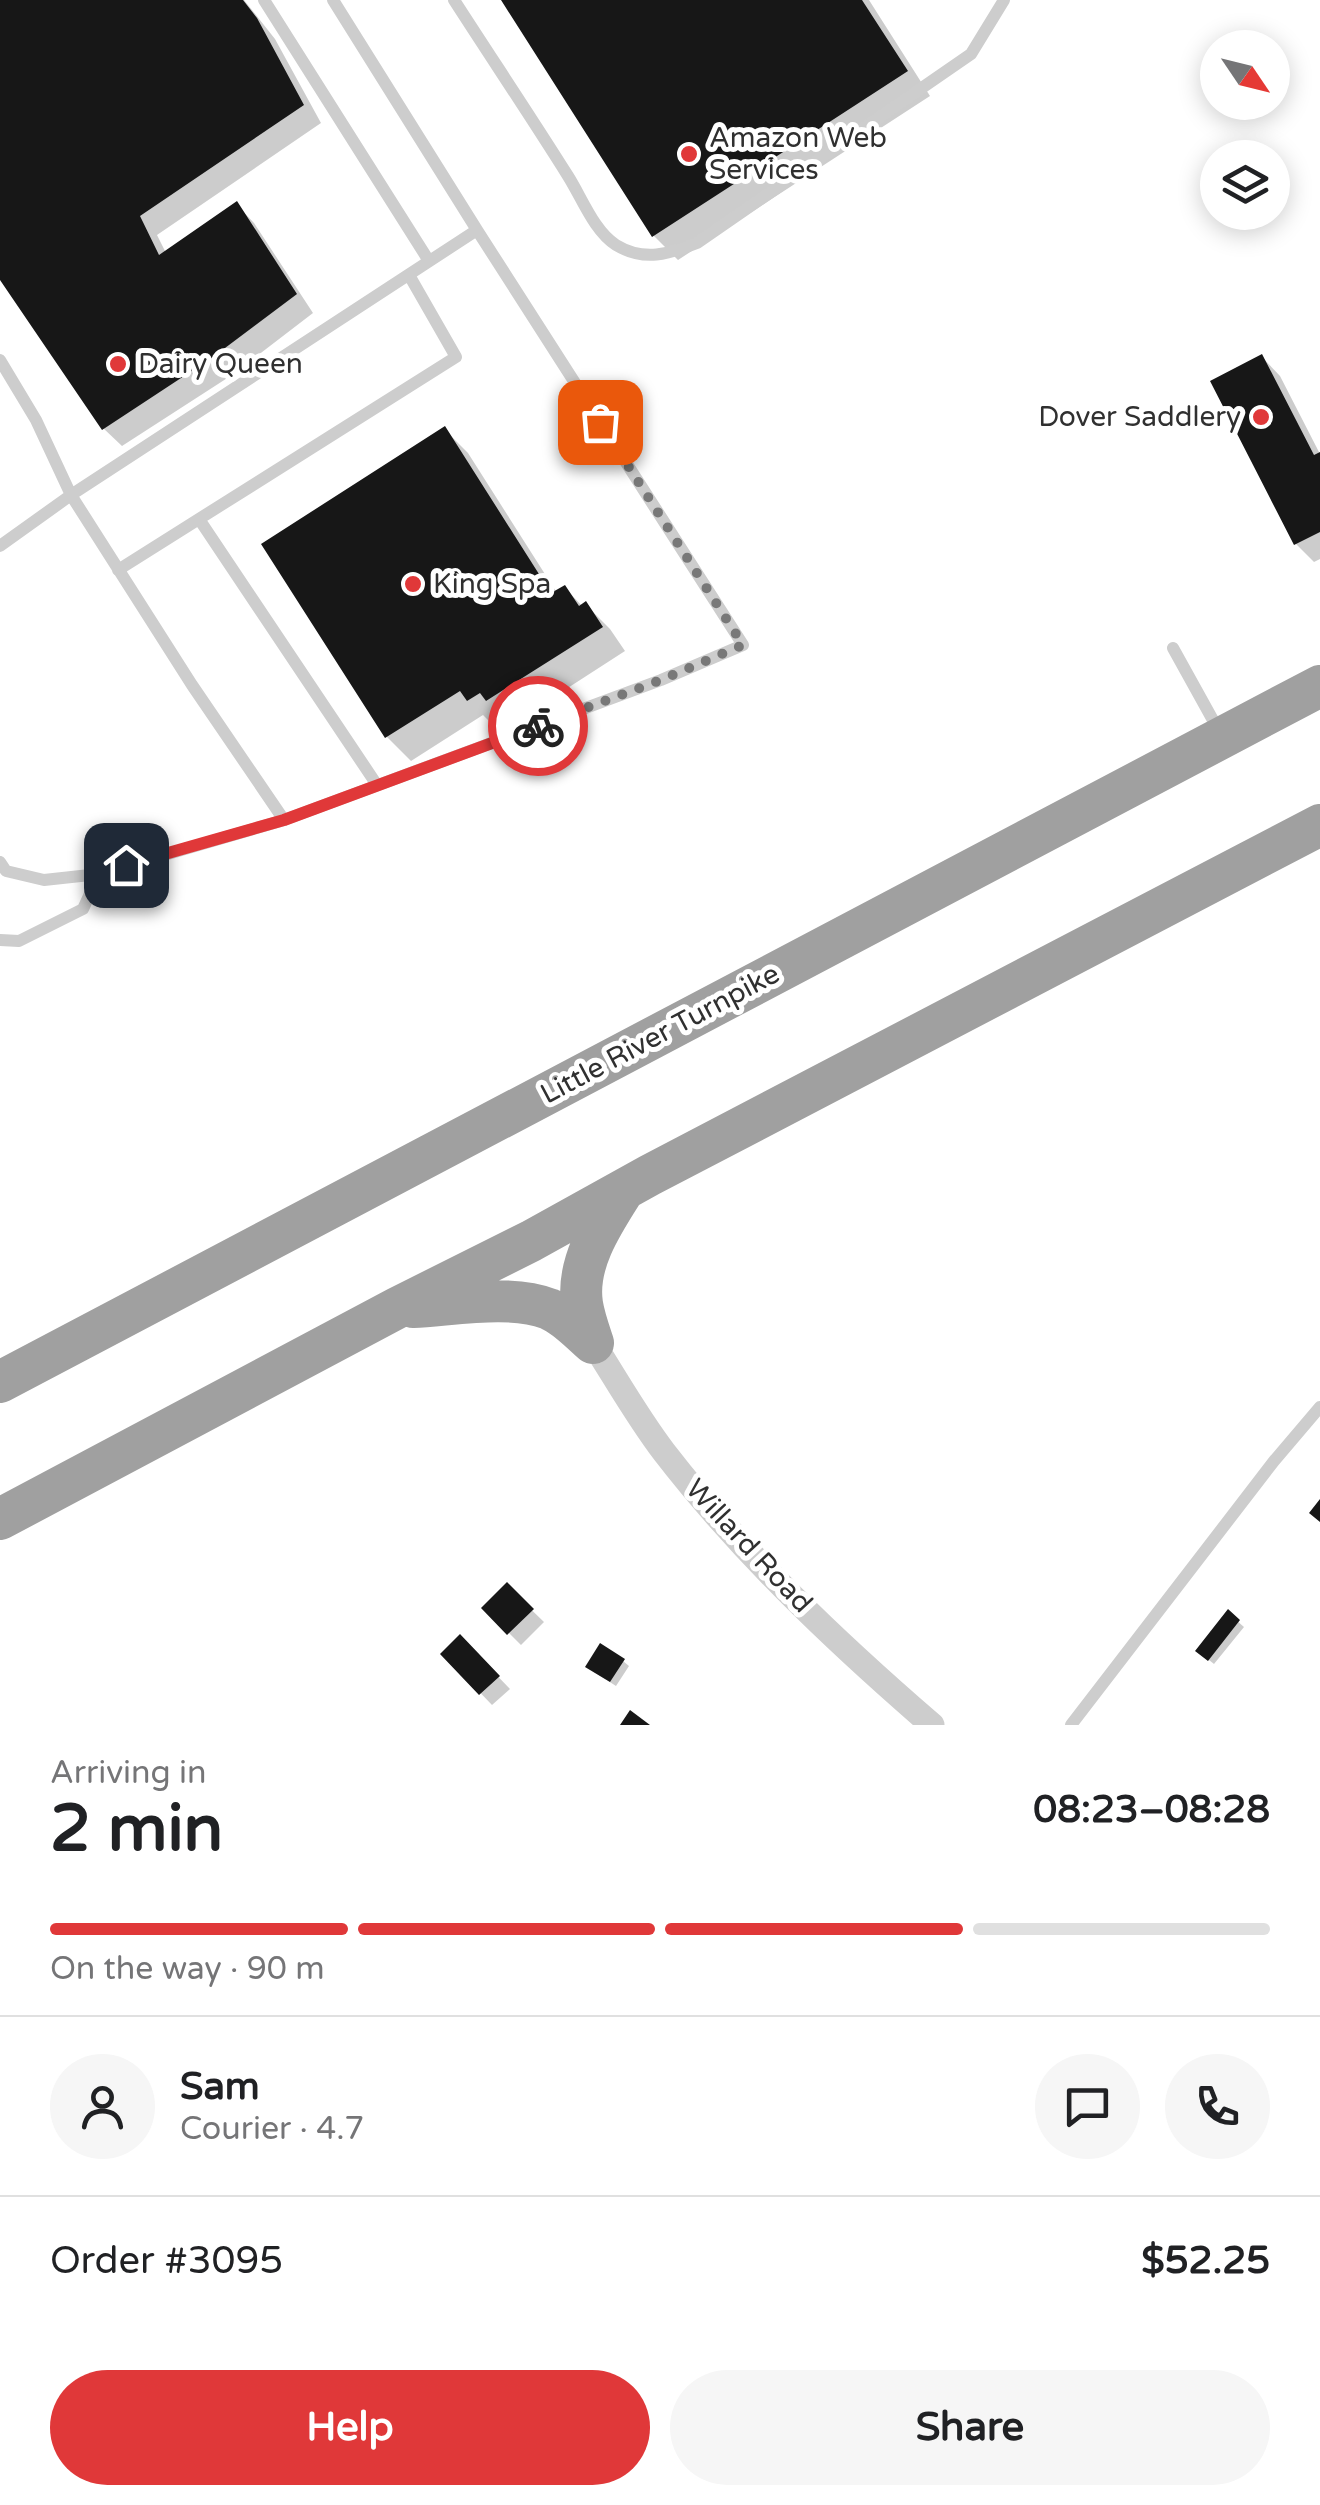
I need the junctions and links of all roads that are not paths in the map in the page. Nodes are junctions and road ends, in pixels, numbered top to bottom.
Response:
1 (264, 0) edge
2 (333, 0) edge
3 (454, 0) edge
4 (1004, 0) edge
5 (477, 230) junction
6 (429, 262) junction
7 (409, 275) junction
8 (0, 360) edge
9 (71, 495) junction
10 (200, 518) junction
11 (0, 546) edge
12 (118, 570) junction
13 (1173, 648) dead end
14 (1320, 686) edge
15 (1223, 738) junction
16 (377, 785) junction
17 (284, 820) junction
18 (1320, 824) edge
19 (0, 862) edge
20 (99, 874) junction
21 (0, 940) edge
22 (622, 1192) junction
23 (398, 1308) junction
24 (593, 1343) junction
25 (0, 1382) edge
26 (1320, 1407) edge
27 (0, 1519) edge
28 (932, 1725) edge
29 (1071, 1725) edge

1 - 6 lane
2 - 5 lane
3 - 4 lane
5 - 6 lane
5 - 16 lane
6 - 7 lane
7 - 9 lane
7 - 10 lane
8 - 9 lane
9 - 11 lane
9 - 12 lane
10 - 12 lane
10 - 16 lane
12 - 17 lane
13 - 15 lane
14 - 15 highway, Little River Turnpike
15 - 25 highway, Little River Turnpike
16 - 17 lane
17 - 20 lane
18 - 22 highway
19 - 20 lane
20 - 21 lane
22 - 23 highway
22 - 24 highway
23 - 24 highway
23 - 27 highway
24 - 28 street, Willard Road
26 - 29 lane

